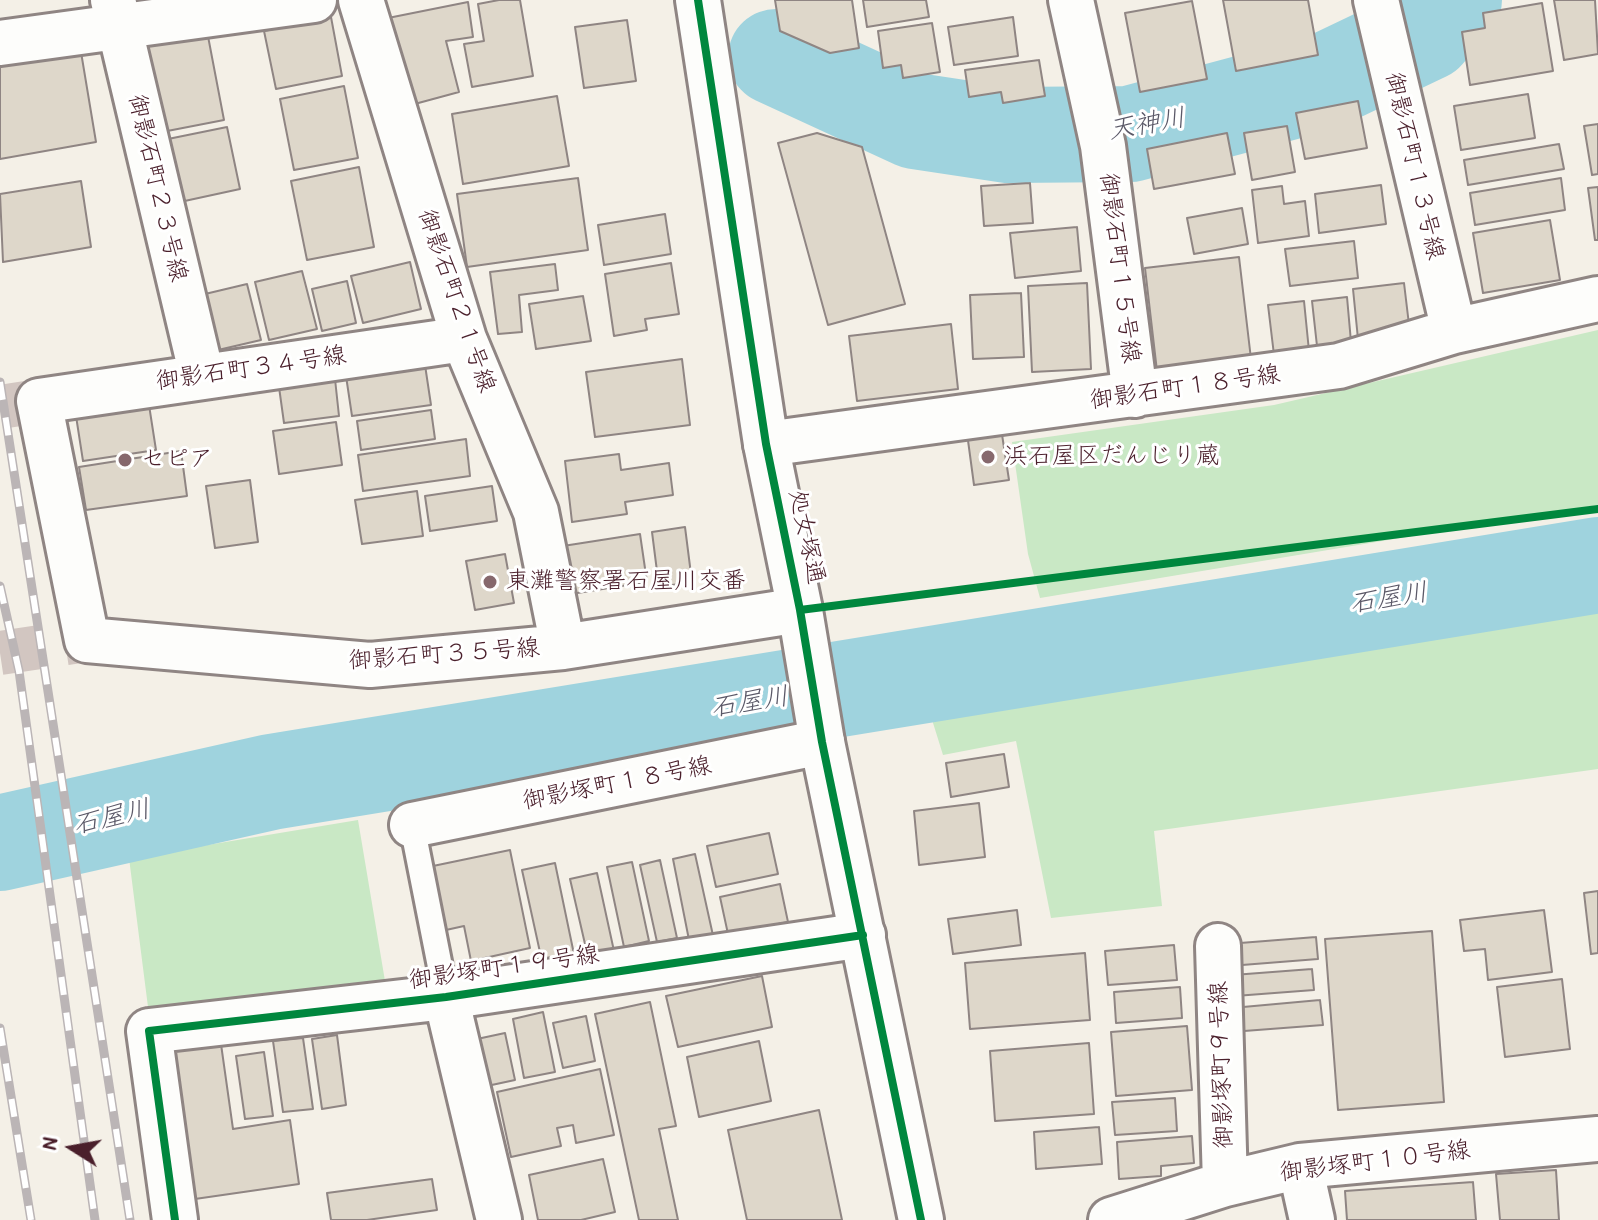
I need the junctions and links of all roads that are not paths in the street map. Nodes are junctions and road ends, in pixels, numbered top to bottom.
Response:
1 (314, 0) edge
2 (361, 0) edge
3 (698, 0) edge
4 (1071, 0) edge
5 (115, 12) edge
6 (1384, 39) edge
7 (0, 43) edge
8 (1598, 299) edge
9 (1454, 331) junction
10 (464, 339) junction
11 (202, 376) junction
12 (1135, 395) junction
13 (766, 444) junction
14 (803, 631) junction
15 (87, 640) joint
16 (563, 647) junction
17 (821, 734) junction
18 (412, 825) joint
19 (863, 935) junction
20 (1218, 946) dead end
21 (446, 997) junction
22 (1598, 1139) edge
23 (1300, 1166) junction
24 (1225, 1184) junction
25 (175, 1220) edge
26 (499, 1220) edge
27 (921, 1220) edge
28 (1111, 1220) edge
29 (1312, 1220) edge

1 - 5 street
2 - 10 street, 御影石町２１号線
3 - 13 street, 処女塚通
4 - 12 street, 御影石町１５号線
5 - 7 street
5 - 11 street, 御影石町２３号線
6 - 9 street, 御影石町１３号線
8 - 9 street, 御影石町１８号線
9 - 12 street, 御影石町１８号線
10 - 11 street, 御影石町３４号線
10 - 16 street, 御影石町２１号線
11 - 15 street, 御影石町３４号線
12 - 13 street, 御影石町１８号線
13 - 14 street, 処女塚通
14 - 16 street, 御影石町３５号線
14 - 17 street, 処女塚通
15 - 16 street, 御影石町３５号線
17 - 18 street, 御影塚町１８号線
17 - 19 street, 処女塚通
18 - 21 lane
19 - 21 street, 御影塚町１９号線
19 - 27 street, 処女塚通
20 - 24 street, 御影塚町９号線
21 - 25 street, 御影塚町１９号線
21 - 26 street
22 - 23 street, 御影塚町１０号線
23 - 24 street, 御影塚町１０号線
23 - 29 street
24 - 28 street, 御影塚町１０号線

